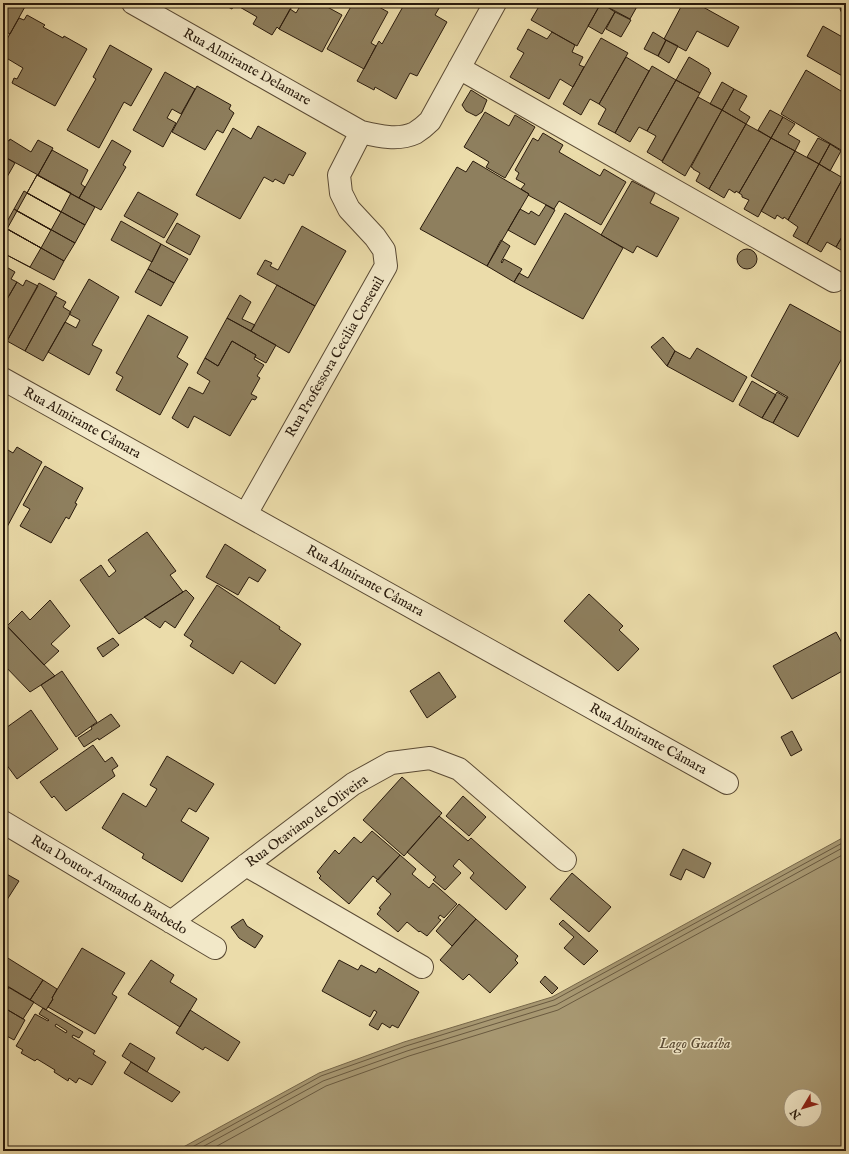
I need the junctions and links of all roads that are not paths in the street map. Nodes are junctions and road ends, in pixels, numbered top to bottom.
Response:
1 (133, 3) edge
2 (495, 3) edge
3 (459, 68) junction
4 (361, 132) junction
5 (834, 281) dead end
6 (3, 379) edge
7 (246, 514) junction
8 (727, 783) dead end
9 (5, 827) edge
10 (565, 860) dead end
11 (246, 865) junction
12 (171, 922) junction
13 (215, 948) dead end
14 (422, 967) dead end

1 - 4 street, Rua Almirante Delamare
2 - 3 street
3 - 4 street
3 - 5 street
4 - 7 street, Rua Professora Cecilia Corseuil
6 - 7 street, Rua Almirante Câmara
7 - 8 street, Rua Almirante Câmara
9 - 12 street, Rua Doutor Armando Barbedo
10 - 11 street, Rua Otaviano de Oliveira
11 - 12 street, Rua Otaviano de Oliveira
11 - 14 street
12 - 13 street, Rua Doutor Armando Barbedo

